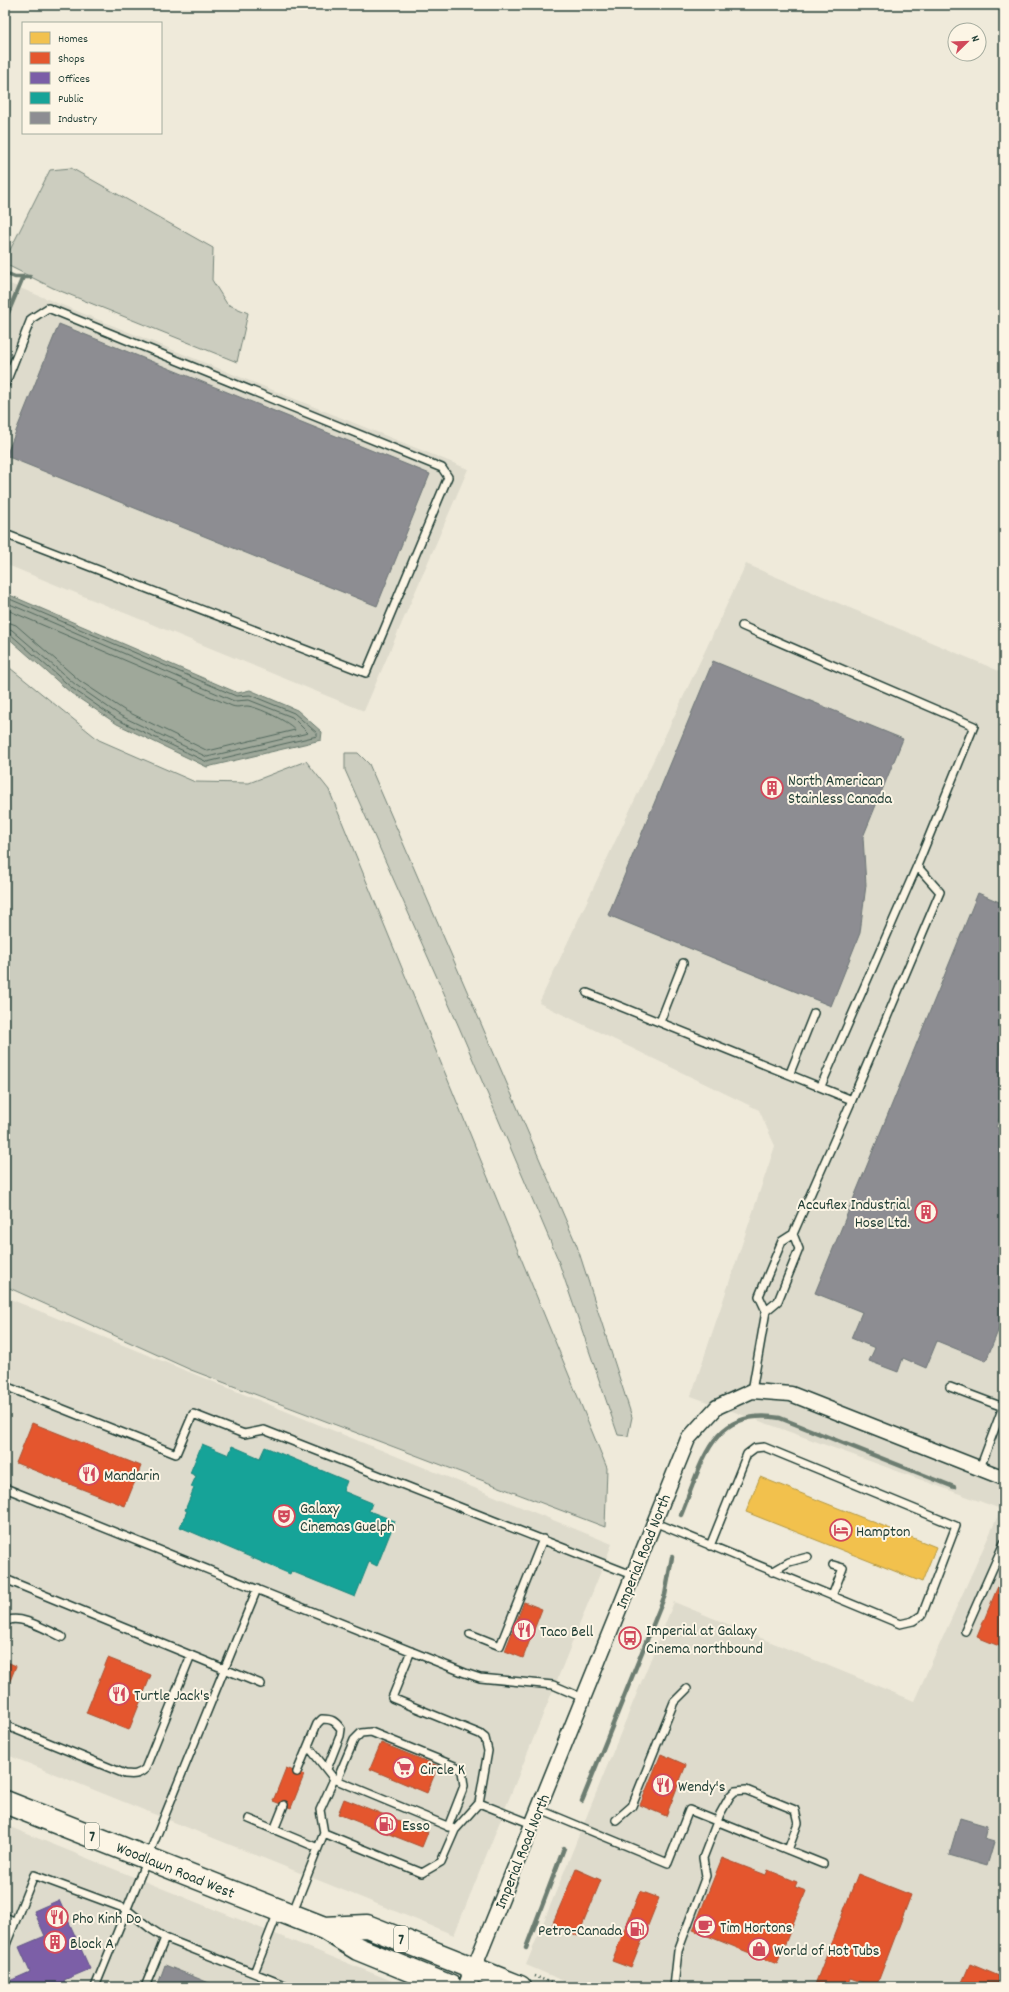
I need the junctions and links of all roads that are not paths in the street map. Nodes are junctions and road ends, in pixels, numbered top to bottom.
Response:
1 (5, 385) edge
2 (5, 534) edge
3 (742, 626) dead end
4 (917, 866) junction
5 (683, 963) dead end
6 (587, 993) dead end
7 (814, 1013) dead end
8 (660, 1022) junction
9 (790, 1074) junction
10 (821, 1086) junction
11 (852, 1100) junction
12 (793, 1234) junction
13 (766, 1311) junction
14 (5, 1384) edge
15 (950, 1387) dead end
16 (752, 1391) junction
17 (1003, 1405) edge
18 (980, 1468) junction
19 (1004, 1478) edge
20 (5, 1488) edge
21 (654, 1522) junction
22 (543, 1539) junction
23 (1004, 1542) edge
24 (710, 1546) junction
25 (808, 1557) dead end
26 (833, 1565) dead end
27 (772, 1572) junction
28 (632, 1575) junction
29 (5, 1579) edge
30 (256, 1589) junction
31 (832, 1596) junction
32 (5, 1623) edge
33 (965, 1631) dead end
34 (470, 1634) dead end
35 (62, 1637) dead end
36 (411, 1651) junction
37 (191, 1655) junction
38 (224, 1669) junction
39 (261, 1684) dead end
40 (687, 1689) dead end
41 (583, 1698) junction
42 (5, 1725) edge
43 (308, 1746) junction
44 (327, 1769) junction
45 (297, 1772) dead end
46 (336, 1780) junction
47 (479, 1803) junction
48 (7, 1805) edge
49 (284, 1805) dead end
50 (538, 1810) junction
51 (249, 1819) dead end
52 (616, 1820) dead end
53 (718, 1821) junction
54 (532, 1824) junction
55 (452, 1828) junction
56 (274, 1830) junction
57 (324, 1833) junction
58 (318, 1848) junction
59 (788, 1850) junction
60 (148, 1858) junction
61 (824, 1864) dead end
62 (126, 1909) junction
63 (285, 1913) junction
64 (5, 1917) edge
65 (15, 1922) junction
66 (324, 1928) junction
67 (165, 1938) junction
68 (5, 1947) edge
69 (254, 1973) junction
70 (470, 1977) edge
71 (95, 1987) edge
72 (145, 1987) edge
73 (289, 1987) edge
74 (451, 1987) edge
75 (520, 1987) edge
76 (674, 1987) edge

1 - 2 lane
3 - 4 lane
4 - 10 lane
4 - 11 lane
5 - 8 lane
6 - 8 lane
7 - 9 lane
8 - 9 lane
9 - 10 lane
10 - 11 lane
11 - 12 lane
12 - 13 lane
12 - 13 lane
13 - 16 lane
14 - 22 lane
15 - 17 lane
16 - 18 street, Imperial Road North
16 - 21 street, Imperial Road North
17 - 18 lane
18 - 19 street, Imperial Road North
20 - 30 lane
21 - 24 lane
21 - 28 street, Imperial Road North
22 - 28 lane
22 - 34 lane
23 - 33 lane
24 - 27 lane
24 - 31 lane
25 - 27 lane
26 - 31 lane
27 - 31 lane
28 - 41 street, Imperial Road North
29 - 37 lane
30 - 36 lane
30 - 38 lane
32 - 35 lane
36 - 41 lane
36 - 47 lane
37 - 38 lane
37 - 42 lane
38 - 39 lane
38 - 60 lane
40 - 52 lane
41 - 50 street, Imperial Road North
43 - 44 lane
43 - 44 lane
43 - 45 lane
44 - 46 lane
46 - 55 lane
46 - 55 lane
46 - 57 lane
47 - 54 lane
47 - 55 lane
48 - 60 main road, Woodlawn Road West / 7
49 - 56 lane
50 - 53 lane
50 - 54 street, Imperial Road North
51 - 56 lane
53 - 59 lane
53 - 59 lane
53 - 76 lane
54 - 70 street, Imperial Road North
55 - 57 lane
56 - 58 lane
57 - 58 lane
58 - 63 lane
59 - 61 lane
60 - 62 lane
60 - 63 main road, Woodlawn Road West / 7
62 - 65 lane
62 - 67 lane
62 - 71 lane
63 - 66 main road, Woodlawn Road West / 7
63 - 69 lane
64 - 65 lane
65 - 68 lane
66 - 70 main road, Woodlawn Road West / 7
66 - 74 main road, Woodlawn Road West / 7
67 - 69 lane
67 - 72 lane
69 - 73 lane
70 - 75 main road, Woodlawn Road West / 7

